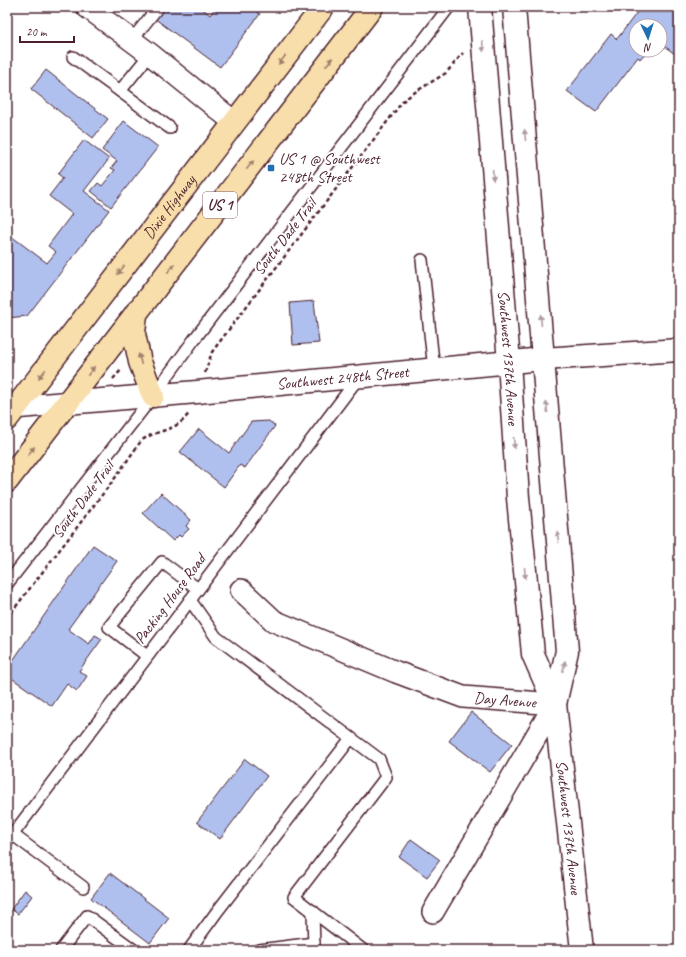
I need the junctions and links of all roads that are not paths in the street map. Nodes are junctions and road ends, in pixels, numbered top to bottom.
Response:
1 (87, 7) edge
2 (158, 7) edge
3 (323, 7) edge
4 (372, 7) edge
5 (450, 7) edge
6 (480, 7) edge
7 (514, 7) edge
8 (132, 40) junction
9 (150, 54) junction
10 (73, 57) dead end
11 (120, 91) junction
12 (234, 122) junction
13 (170, 128) dead end
14 (422, 260) dead end
15 (136, 313) junction
16 (679, 350) edge
17 (543, 359) junction
18 (508, 362) junction
19 (434, 370) junction
20 (360, 376) junction
21 (153, 396) junction
22 (68, 403) junction
23 (10, 411) edge
24 (7, 482) edge
25 (7, 584) edge
26 (198, 589) junction
27 (241, 590) dead end
28 (190, 600) junction
29 (148, 656) junction
30 (555, 704) junction
31 (351, 738) junction
32 (10, 838) edge
33 (83, 887) dead end
34 (313, 911) junction
35 (433, 912) dead end
36 (314, 947) edge
37 (193, 949) edge
38 (61, 950) edge
39 (134, 950) edge
40 (259, 950) edge
41 (363, 950) edge
42 (582, 950) edge

1 - 8 street
2 - 8 lane
3 -> 12 highway, Dixie Highway / US 1
15 -> 4 highway, US 1
5 - 21 lane
6 -> 18 main road, Southwest 137th Avenue
17 -> 7 main road, Southwest 137th Avenue
8 - 9 street
9 - 11 lane
9 - 12 street
10 - 11 lane
11 - 13 lane
12 -> 23 highway, Dixie Highway / US 1
14 - 19 lane
21 -> 15 highway
22 -> 15 highway, US 1
16 - 17 main road, Southwest 248th Street
17 - 18 main road, Southwest 248th Street
30 -> 17 main road, Southwest 137th Avenue
18 - 19 main road, Southwest 248th Street
18 -> 30 main road, Southwest 137th Avenue
19 - 20 main road, Southwest 248th Street
20 - 21 main road, Southwest 248th Street
20 - 26 lane, Packing House Road
21 - 22 main road, Southwest 248th Street
21 - 25 lane
22 - 23 main road, Southwest 248th Street
24 -> 22 highway, US 1
26 - 28 lane, Packing House Road
26 - 29 lane
27 - 30 street, Day Avenue
28 - 29 lane, Packing House Road
28 - 31 lane
29 - 32 lane, Packing House Road
30 - 35 street, Day Avenue
30 - 42 main road, Southwest 137th Avenue
31 - 34 lane
31 - 37 lane
32 - 33 lane
34 - 36 lane
34 - 41 lane
36 - 40 lane
38 - 39 lane

